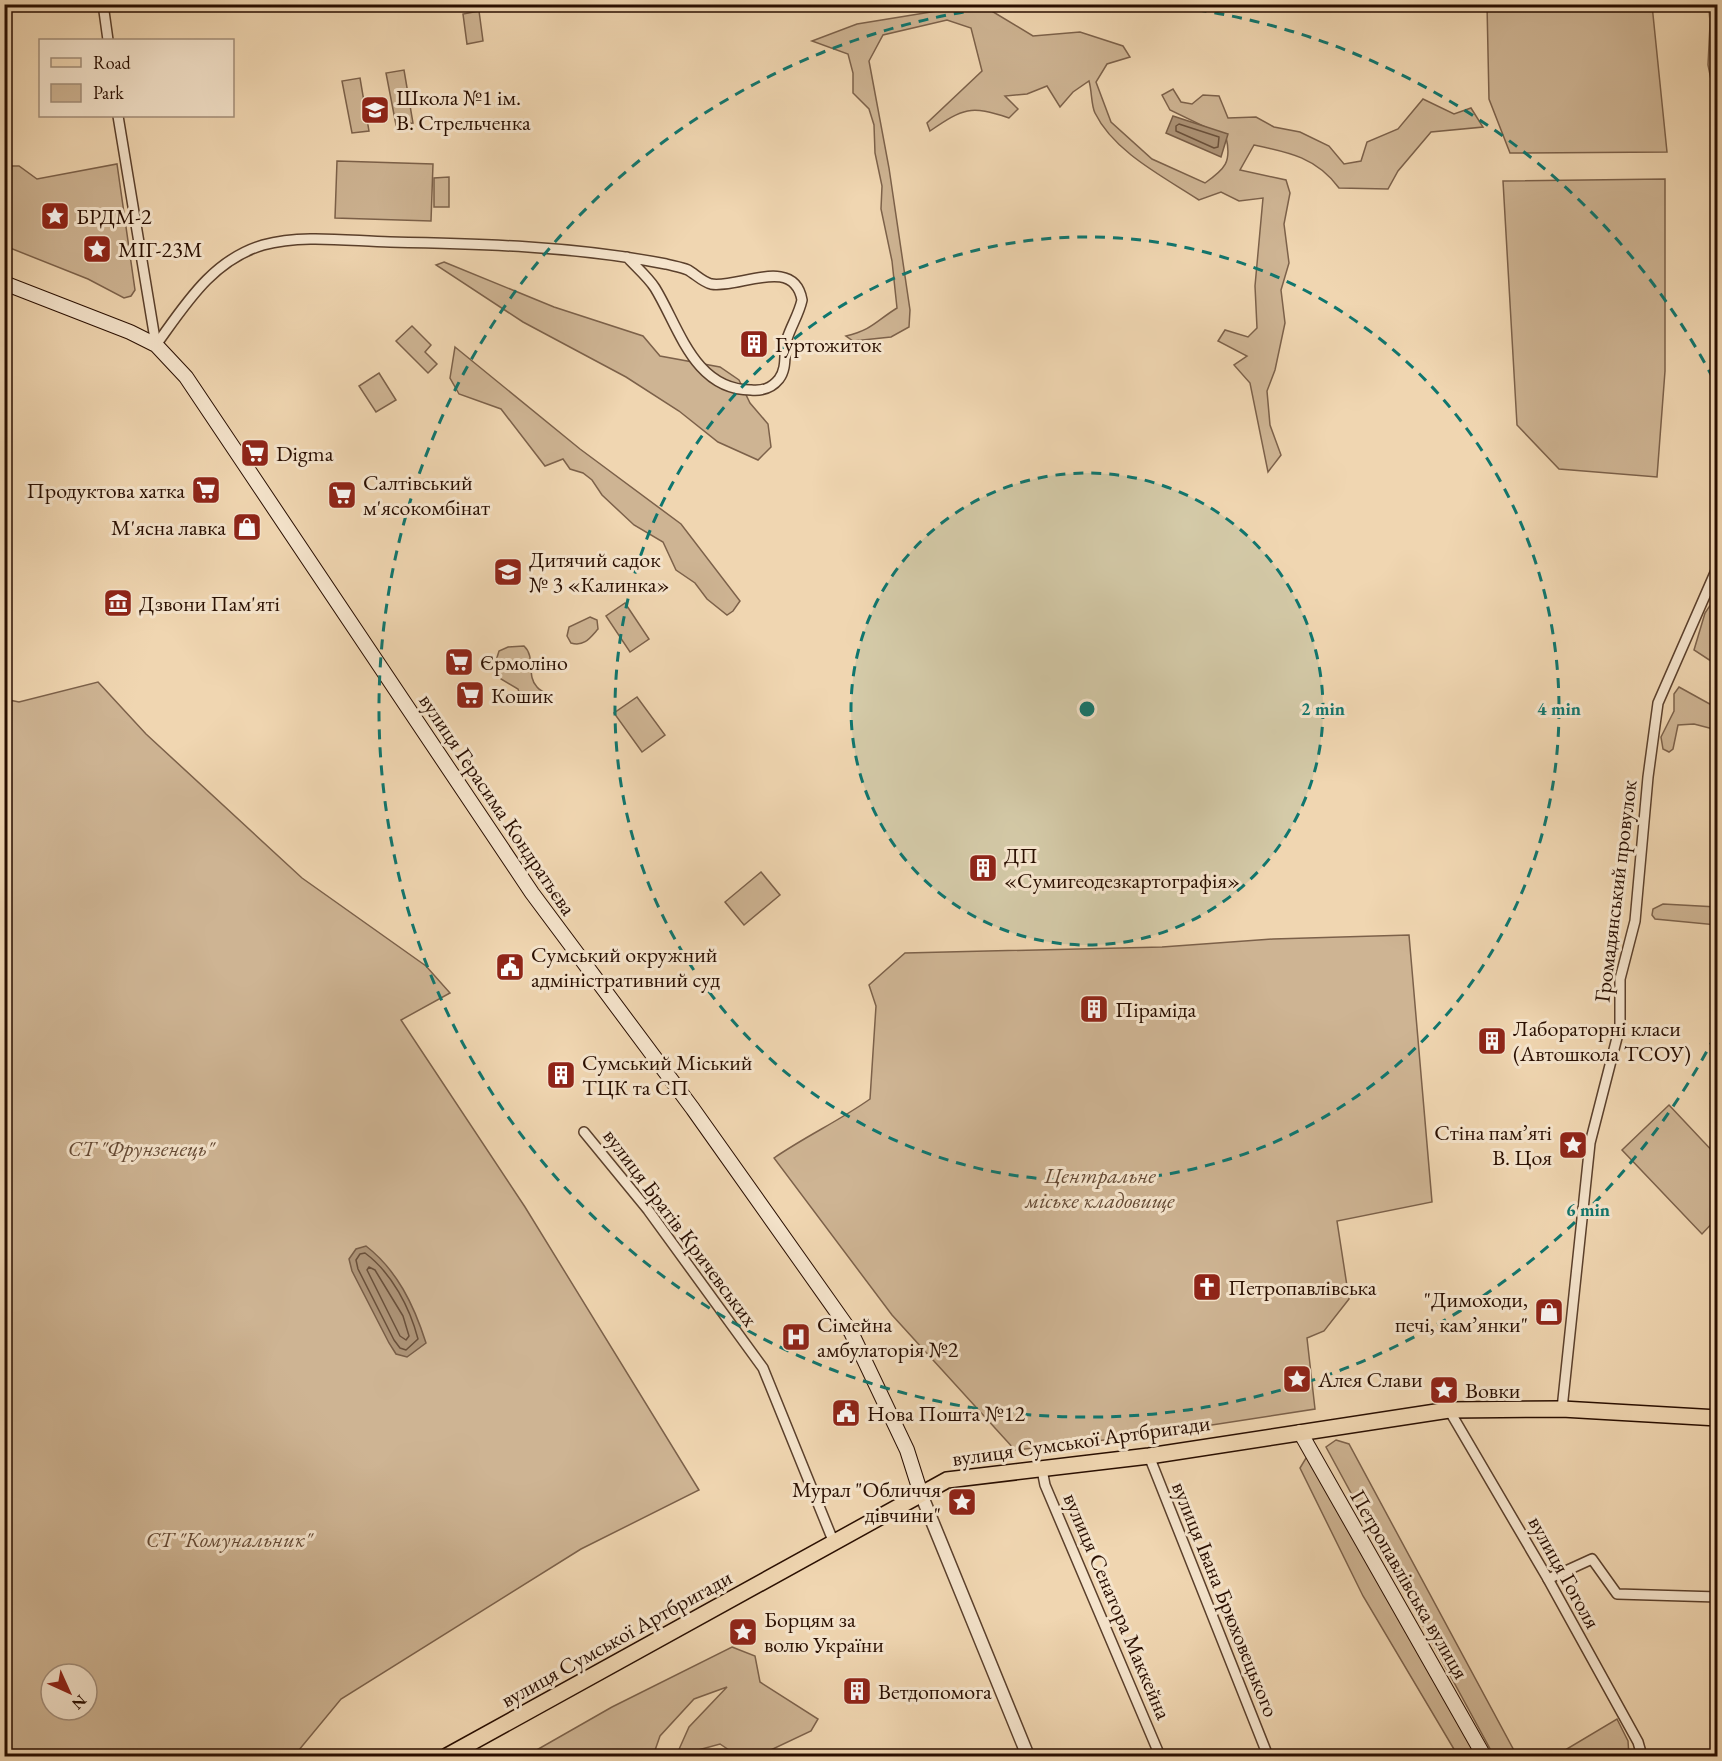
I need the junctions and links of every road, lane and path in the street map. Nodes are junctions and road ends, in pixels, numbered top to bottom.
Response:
1 (103, 4) edge
2 (108, 39) edge
3 (118, 117) edge
4 (627, 257) junction
5 (4, 284) edge
6 (156, 345) junction
7 (1718, 566) edge
8 (584, 1132) dead end
9 (1562, 1408) junction
10 (1449, 1410) junction
11 (1718, 1418) edge
12 (1300, 1432) junction
13 (1149, 1456) junction
14 (1042, 1470) junction
15 (921, 1494) junction
16 (834, 1543) junction
17 (1548, 1579) junction
18 (1718, 1597) edge
19 (447, 1756) edge
20 (1028, 1756) edge
21 (1160, 1756) edge
22 (1268, 1756) edge
23 (1484, 1756) edge
24 (1642, 1756) edge

1 - 2 street
3 - 6 street
4 - 4 street
4 - 6 street
5 - 6 main road, вулиця Герасима Кондратьєва
6 - 15 main road, вулиця Герасима Кондратьєва
7 - 9 street, Громадянський провулок
8 - 16 street, вулиця Братів Кричевських
9 - 10 main road, вулиця Сумської Артбригади
9 - 11 main road, вулиця Сумської Артбригади
10 - 12 main road, вулиця Сумської Артбригади
10 - 17 street, вулиця Гоголя
12 - 13 main road, вулиця Сумської Артбригади
12 - 23 main road, Петропавлівська вулиця
13 - 14 main road, вулиця Сумської Артбригади
13 - 22 street, вулиця Івана Брюховецького
14 - 15 main road, вулиця Сумської Артбригади
14 - 21 street, вулиця Сенатора Маккейна
15 - 16 main road, вулиця Сумської Артбригади
15 - 20 street, вулиця Герасима Кондратьєва
16 - 19 main road, вулиця Сумської Артбригади
17 - 18 street
17 - 24 street, вулиця Гоголя

